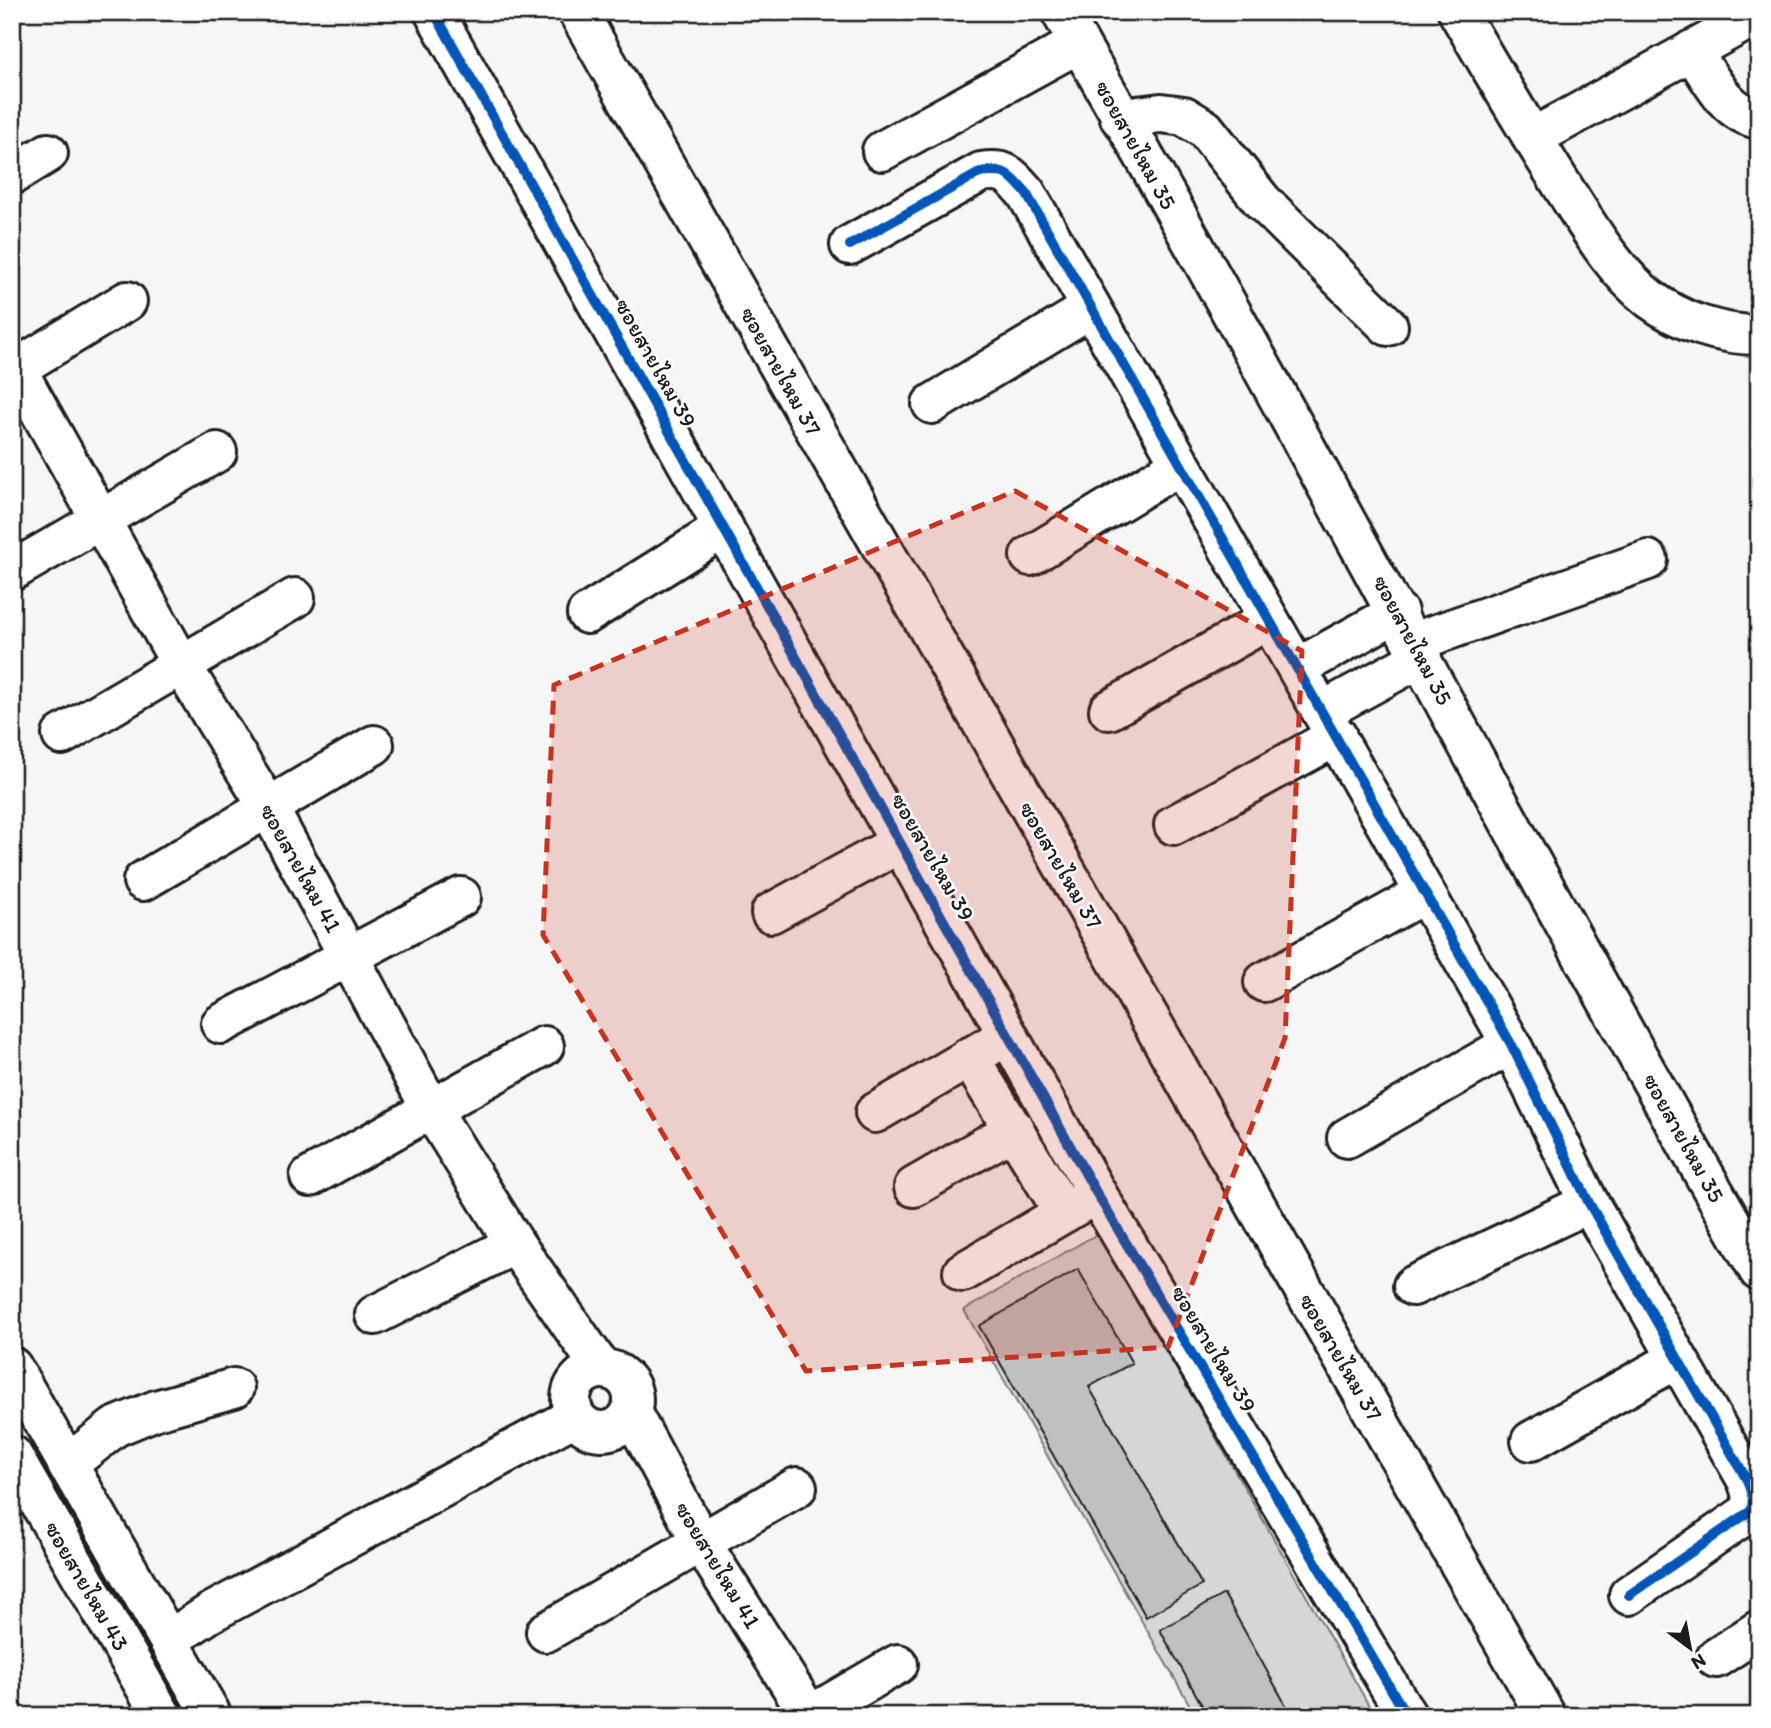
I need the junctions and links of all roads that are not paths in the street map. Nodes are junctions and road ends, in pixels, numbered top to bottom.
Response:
1 (434, 12) edge
2 (578, 12) edge
3 (1458, 12) edge
4 (1759, 14) edge
5 (1070, 27) edge
6 (1692, 50) junction
7 (1121, 118) junction
8 (1759, 119) edge
9 (1532, 138) junction
10 (882, 151) dead end
11 (48, 153) dead end
12 (12, 175) edge
13 (850, 244) dead end
14 (127, 301) dead end
15 (1091, 308) junction
16 (1388, 326) dead end
17 (1759, 335) edge
18 (14, 367) edge
19 (932, 404) dead end
20 (216, 452) dead end
21 (1180, 465) junction
22 (103, 520) junction
23 (724, 528) junction
24 (1030, 556) dead end
25 (1648, 560) dead end
26 (12, 571) edge
27 (295, 598) dead end
28 (587, 614) dead end
29 (1268, 620) junction
30 (1411, 637) junction
31 (182, 666) junction
32 (1299, 667) junction
33 (1110, 710) dead end
34 (1330, 723) junction
35 (61, 735) dead end
36 (374, 745) dead end
37 (268, 807) junction
38 (1174, 825) dead end
39 (900, 843) junction
40 (143, 881) dead end
41 (1425, 893) junction
42 (461, 897) dead end
43 (771, 913) dead end
44 (349, 957) junction
45 (1264, 982) dead end
46 (221, 1024) dead end
47 (1010, 1035) junction
48 (1511, 1044) junction
49 (544, 1046) dead end
50 (970, 1057) junction
51 (430, 1107) junction
52 (875, 1113) dead end
53 (1015, 1129) junction
54 (1347, 1138) dead end
55 (310, 1177) dead end
56 (914, 1187) dead end
57 (1097, 1194) junction
58 (1590, 1203) junction
59 (1065, 1213) junction
60 (515, 1244) junction
61 (1759, 1271) edge
62 (963, 1272) dead end
63 (1413, 1286) dead end
64 (375, 1315) dead end
65 (1677, 1359) junction
66 (12, 1367) edge
67 (601, 1368) junction
68 (234, 1388) dead end
69 (631, 1412) junction
70 (575, 1416) junction
71 (1531, 1441) dead end
72 (12, 1455) edge
73 (67, 1465) junction
74 (797, 1487) dead end
75 (702, 1544) junction
76 (1629, 1595) dead end
77 (1759, 1630) edge
78 (546, 1632) dead end
79 (169, 1640) junction
80 (1716, 1657) dead end
81 (898, 1664) dead end
82 (162, 1716) edge
83 (212, 1716) edge
84 (809, 1716) edge
85 (1408, 1716) edge
86 (1546, 1716) edge

1 - 23 street, ซอยสายไหม 39
2 - 86 street, ซอยสายไหม 37
3 - 9 street
4 - 6 street
5 - 7 street, ซอยสายไหม 35
5 - 10 street
6 - 8 street
6 - 9 street
7 - 16 street
7 - 30 street, ซอยสายไหม 35
9 - 17 street
11 - 12 street
13 - 15 street
14 - 18 street
15 - 19 street
15 - 21 street
18 - 22 street, ซอยสายไหม 41
20 - 22 street
21 - 24 street
21 - 29 street
22 - 26 street
22 - 31 street, ซอยสายไหม 41
23 - 28 street
23 - 39 street, ซอยสายไหม 39
25 - 30 street
27 - 31 street
29 - 32 street
29 - 33 street
30 - 32 street
30 - 34 street
30 - 61 street, ซอยสายไหม 35
31 - 35 street
31 - 37 street, ซอยสายไหม 41
32 - 34 street
34 - 38 street
34 - 41 street
36 - 37 street
37 - 40 street
37 - 44 street, ซอยสายไหม 41
39 - 43 street
39 - 47 street, ซอยสายไหม 39
41 - 45 street
41 - 48 street
42 - 44 street
44 - 46 street
44 - 51 street, ซอยสายไหม 41
47 - 50 street
47 - 57 street, ซอยสายไหม 39
48 - 54 street
48 - 58 street
49 - 51 street
50 - 52 street
50 - 53 street
51 - 55 street
51 - 60 street, ซอยสายไหม 41
53 - 56 street
53 - 59 street
57 - 59 street
57 - 85 street, ซอยสายไหม 39
58 - 63 street
58 - 65 street
59 - 62 street
60 - 64 street
60 - 67 street, ซอยสายไหม 41
65 - 71 street
65 - 76 street
66 - 73 street
67 - 69 street
67 - 70 street
68 - 73 street
69 - 70 street
69 - 75 street, ซอยสายไหม 41
70 - 79 street
72 - 82 street, ซอยสายไหม 43
73 - 79 street
74 - 75 street
75 - 78 street
75 - 84 street, ซอยสายไหม 41
77 - 80 street
79 - 83 street
81 - 84 street

